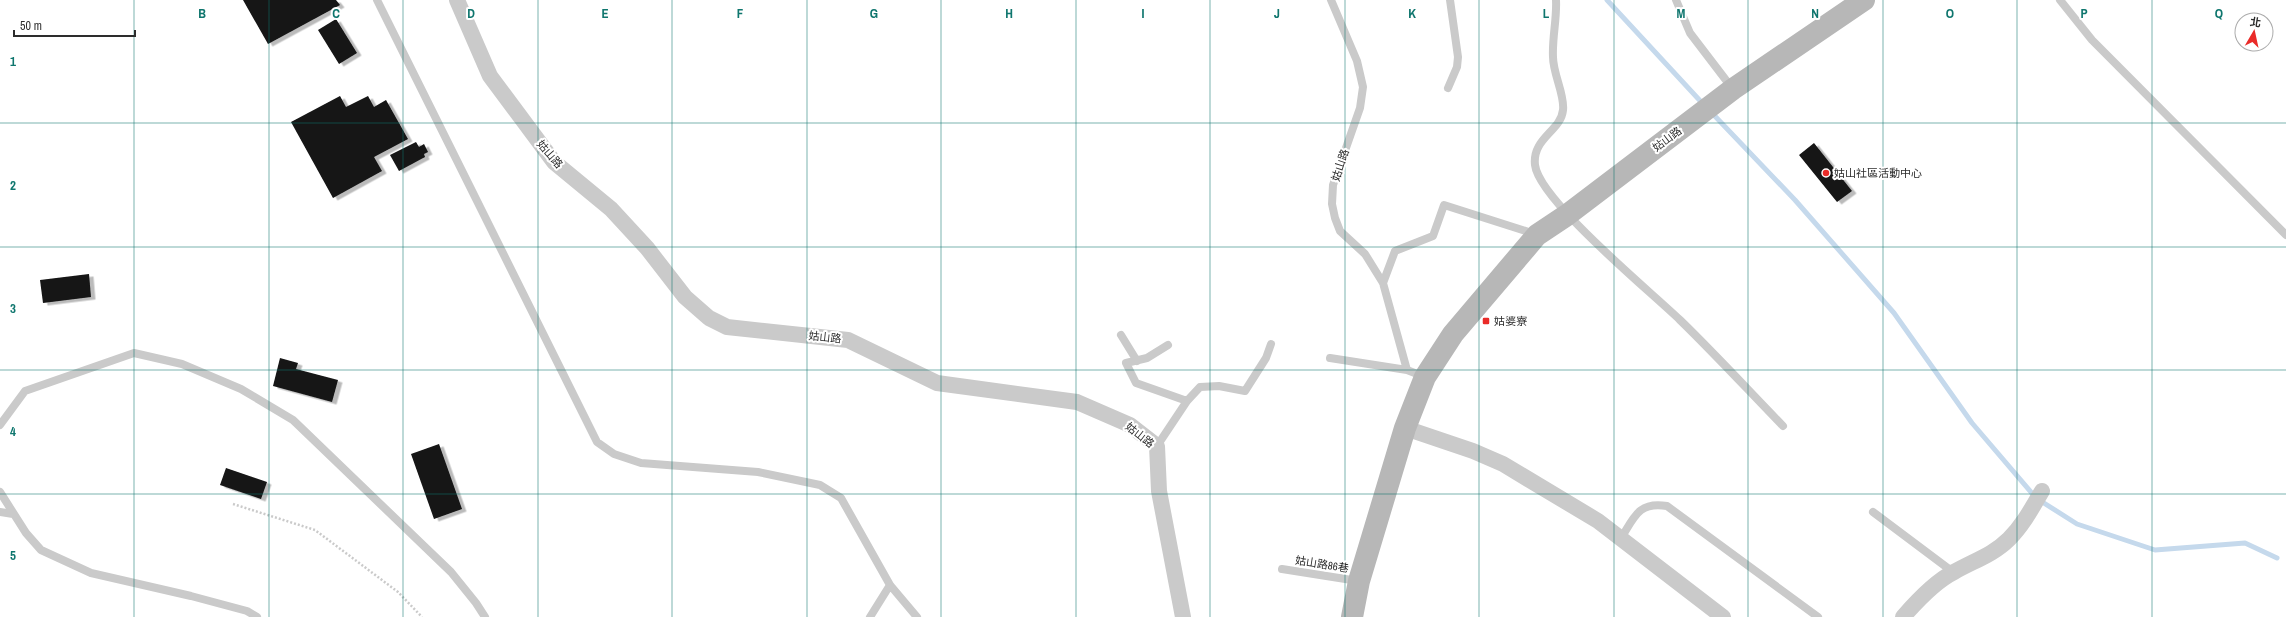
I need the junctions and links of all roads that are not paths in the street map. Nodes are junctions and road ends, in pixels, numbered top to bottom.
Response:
1 (377, 0) edge
2 (457, 0) edge
3 (1331, 0) edge
4 (1450, 0) edge
5 (1556, 0) edge
6 (1676, 0) edge
7 (1864, 0) edge
8 (2060, 0) edge
9 (1448, 88) dead end
10 (1725, 94) junction
11 (1567, 215) junction
12 (1537, 235) junction
13 (2286, 235) edge
14 (1383, 283) junction
15 (1121, 335) dead end
16 (1271, 344) dead end
17 (1168, 345) dead end
18 (1330, 358) dead end
19 (1137, 361) junction
20 (1416, 374) junction
21 (1187, 401) junction
22 (0, 425) edge
23 (1783, 426) dead end
24 (1405, 428) junction
25 (1157, 446) junction
26 (2042, 491) dead end
27 (0, 492) edge
28 (0, 512) edge
29 (1873, 512) dead end
30 (13, 514) junction
31 (1620, 540) junction
32 (1282, 569) dead end
33 (1953, 572) junction
34 (1358, 581) junction
35 (890, 585) junction
36 (257, 617) edge
37 (485, 617) edge
38 (870, 617) edge
39 (917, 617) edge
40 (1183, 617) edge
41 (1352, 617) edge
42 (1723, 617) edge
43 (1818, 617) edge
44 (1903, 617) edge

1 - 35 lane
2 - 25 street, 姑山路
3 - 14 lane, 姑山路
4 - 9 lane
5 - 11 lane
6 - 10 lane
7 - 10 street
8 - 13 lane
10 - 11 street, 姑山路
11 - 12 street, 姑山路
11 - 23 lane
12 - 14 lane
12 - 20 street, 姑山路
14 - 20 lane, 姑山路
15 - 19 lane
16 - 21 lane
17 - 19 lane
18 - 20 lane
19 - 21 lane
20 - 24 street, 姑山路
21 - 25 lane
22 - 37 lane
24 - 31 street
24 - 34 street, 姑山路
25 - 40 street, 姑山路
26 - 33 street
27 - 30 lane
28 - 30 lane
29 - 33 lane
30 - 36 lane
31 - 42 street
31 - 43 lane
32 - 34 lane, 姑山路86巷
33 - 44 street
34 - 41 street, 姑山路
35 - 38 lane
35 - 39 lane

